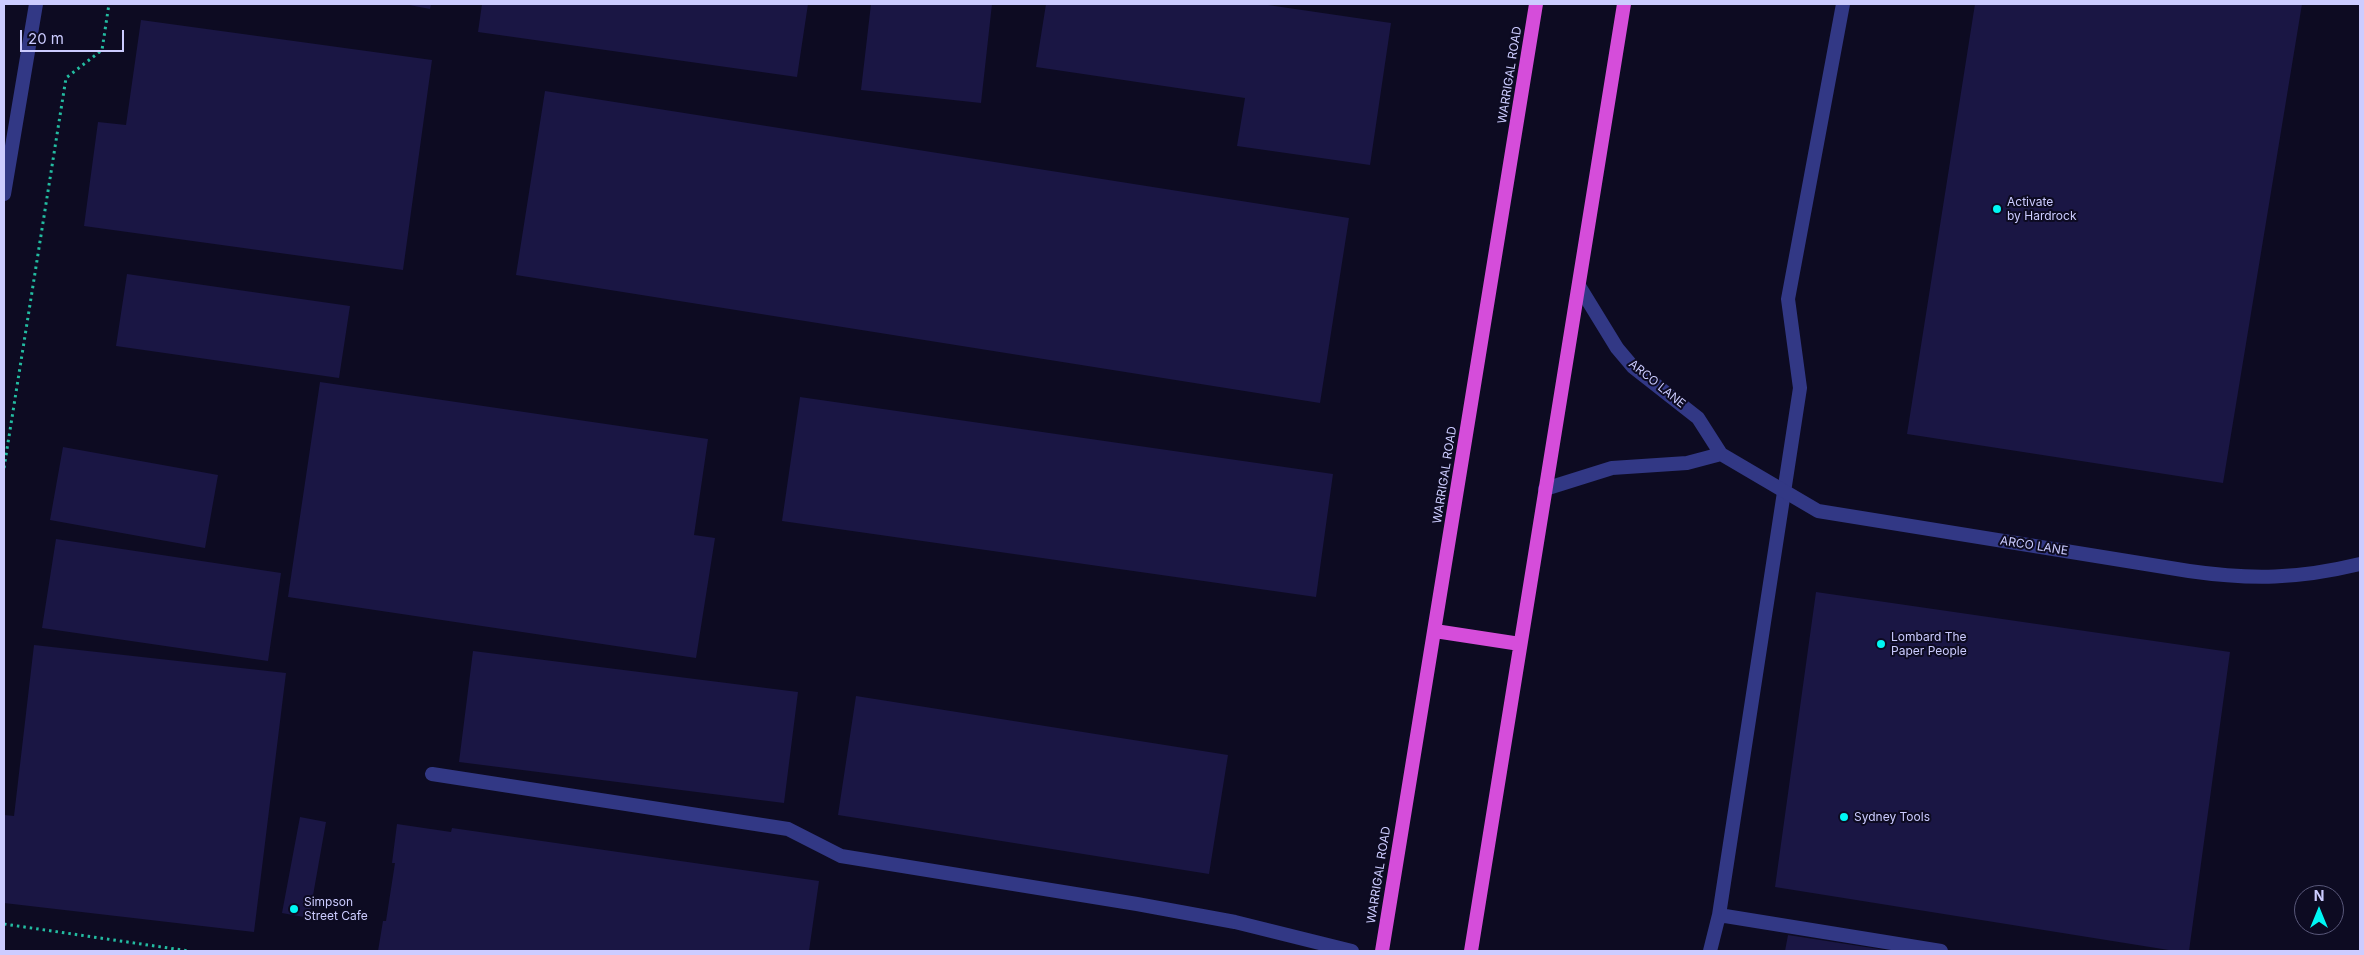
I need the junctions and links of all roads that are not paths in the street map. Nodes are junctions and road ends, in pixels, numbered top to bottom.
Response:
1 (36, 4) edge
2 (1536, 4) edge
3 (1624, 4) edge
4 (1843, 4) edge
5 (4, 194) edge
6 (1579, 286) junction
7 (1721, 454) junction
8 (1545, 489) junction
9 (1783, 490) junction
10 (2360, 564) edge
11 (1435, 631) junction
12 (1520, 644) junction
13 (432, 774) dead end
14 (1718, 915) junction
15 (1352, 951) edge
16 (1382, 951) edge
17 (1471, 951) edge
18 (1710, 951) edge
19 (1941, 951) edge

1 - 5 street
2 - 11 highway, WARRIGAL ROAD
3 - 6 highway
4 - 9 street
6 - 7 street, ARCO LANE
6 - 8 highway
7 - 8 street
7 - 9 street, ARCO LANE
8 - 12 highway
9 - 10 street, ARCO LANE
9 - 14 street
11 - 12 highway
11 - 16 highway, WARRIGAL ROAD
12 - 17 highway
13 - 15 street
14 - 18 street
14 - 19 street

